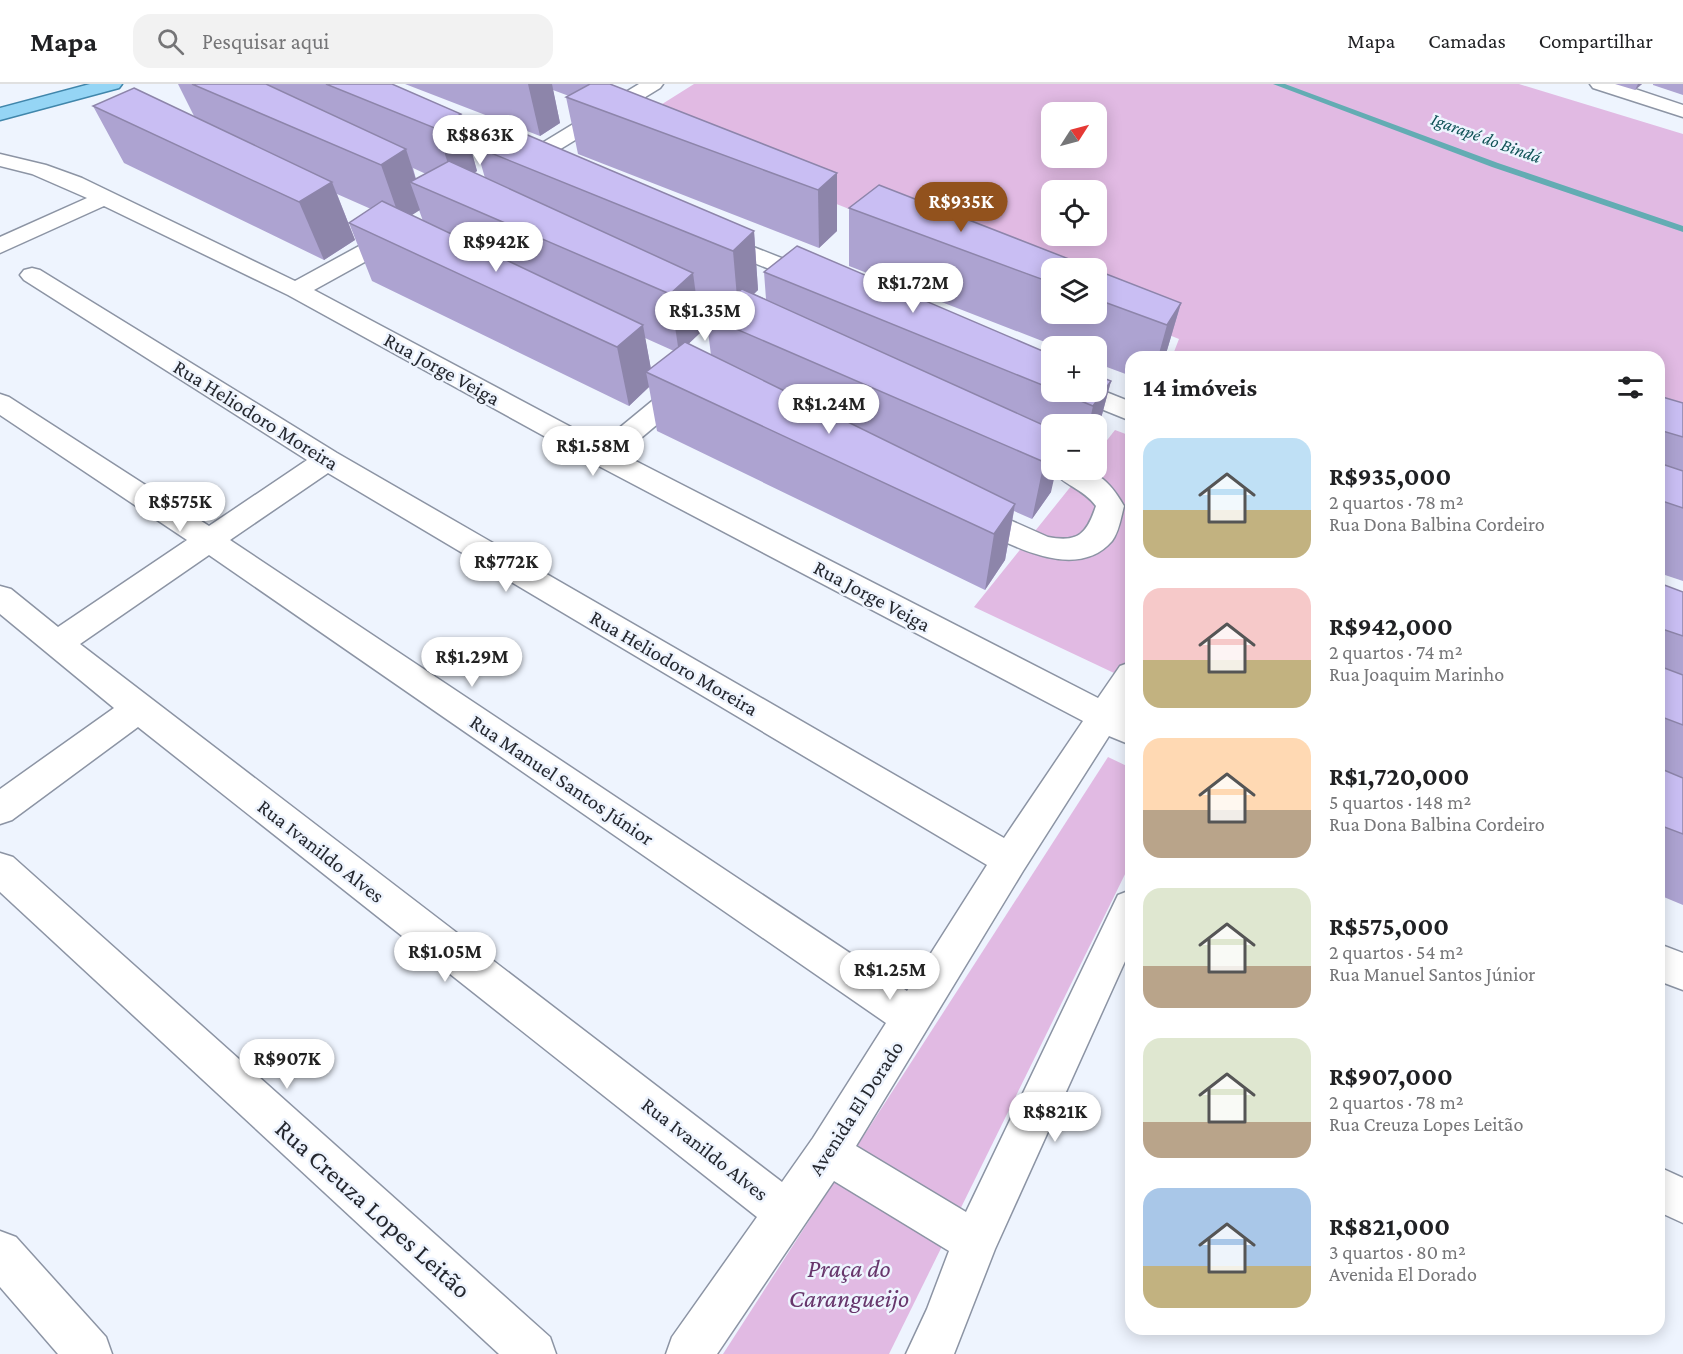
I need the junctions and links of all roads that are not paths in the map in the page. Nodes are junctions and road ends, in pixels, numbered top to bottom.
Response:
1 (112, 84) edge
2 (619, 84) edge
3 (1600, 84) edge
4 (646, 88) edge
5 (1683, 111) edge
6 (405, 112) edge
7 (0, 114) edge
8 (0, 160) edge
9 (526, 162) junction
10 (39, 170) junction
11 (549, 171) edge
12 (495, 180) edge
13 (0, 181) edge
14 (104, 198) junction
15 (416, 224) edge
16 (692, 230) edge
17 (0, 246) edge
18 (32, 275) dead end
19 (639, 286) edge
20 (816, 286) edge
21 (296, 290) junction
22 (753, 337) edge
23 (695, 379) edge
24 (1107, 402) edge
25 (0, 403) edge
26 (1125, 410) edge
27 (603, 456) junction
28 (327, 460) junction
29 (1090, 480) edge
30 (946, 501) edge
31 (210, 541) junction
32 (0, 597) edge
33 (58, 643) junction
34 (1125, 698) edge
35 (138, 709) junction
36 (1118, 724) edge
37 (0, 809) edge
38 (1010, 860) junction
39 (0, 869) edge
40 (1125, 925) edge
41 (1665, 964) edge
42 (1683, 972) edge
43 (913, 1018) junction
44 (828, 1153) junction
45 (1665, 1192) edge
46 (1683, 1200) edge
47 (787, 1213) junction
48 (975, 1242) junction
49 (0, 1253) edge
50 (89, 1354) edge
51 (533, 1354) edge
52 (689, 1354) edge
53 (929, 1354) edge

1 - 7 main road
2 - 4 street
3 - 5 street
4 - 9 street
6 - 9 street
8 - 10 street, Rua Jorge Veiga
9 - 11 street
9 - 12 street
10 - 13 street
10 - 14 street, Rua Jorge Veiga
14 - 17 street
14 - 21 street, Rua Jorge Veiga
15 - 21 street
16 - 20 street
18 - 28 street, Rua Heliodoro Moreira
19 - 22 street
21 - 27 street, Rua Jorge Veiga
23 - 27 street
24 - 26 street
25 - 31 street, Rua Manuel Santos Júnior
27 - 36 street, Rua Jorge Veiga
28 - 31 street
28 - 38 street, Rua Heliodoro Moreira
29 - 30 street
31 - 33 street
31 - 43 street, Rua Manuel Santos Júnior
32 - 33 street, Rua Ivanildo Alves
33 - 35 street, Rua Ivanildo Alves
34 - 36 street, Avenida El Dorado
35 - 37 street
35 - 47 street, Rua Ivanildo Alves
36 - 38 street, Avenida El Dorado
38 - 43 street, Avenida El Dorado
39 - 51 street, Rua Creuza Lopes Leitão
40 - 48 street
41 - 42 street
43 - 44 street, Avenida El Dorado
44 - 47 street, Avenida El Dorado
44 - 48 street
45 - 46 street
47 - 52 street, Avenida El Dorado
48 - 53 street
49 - 50 street

